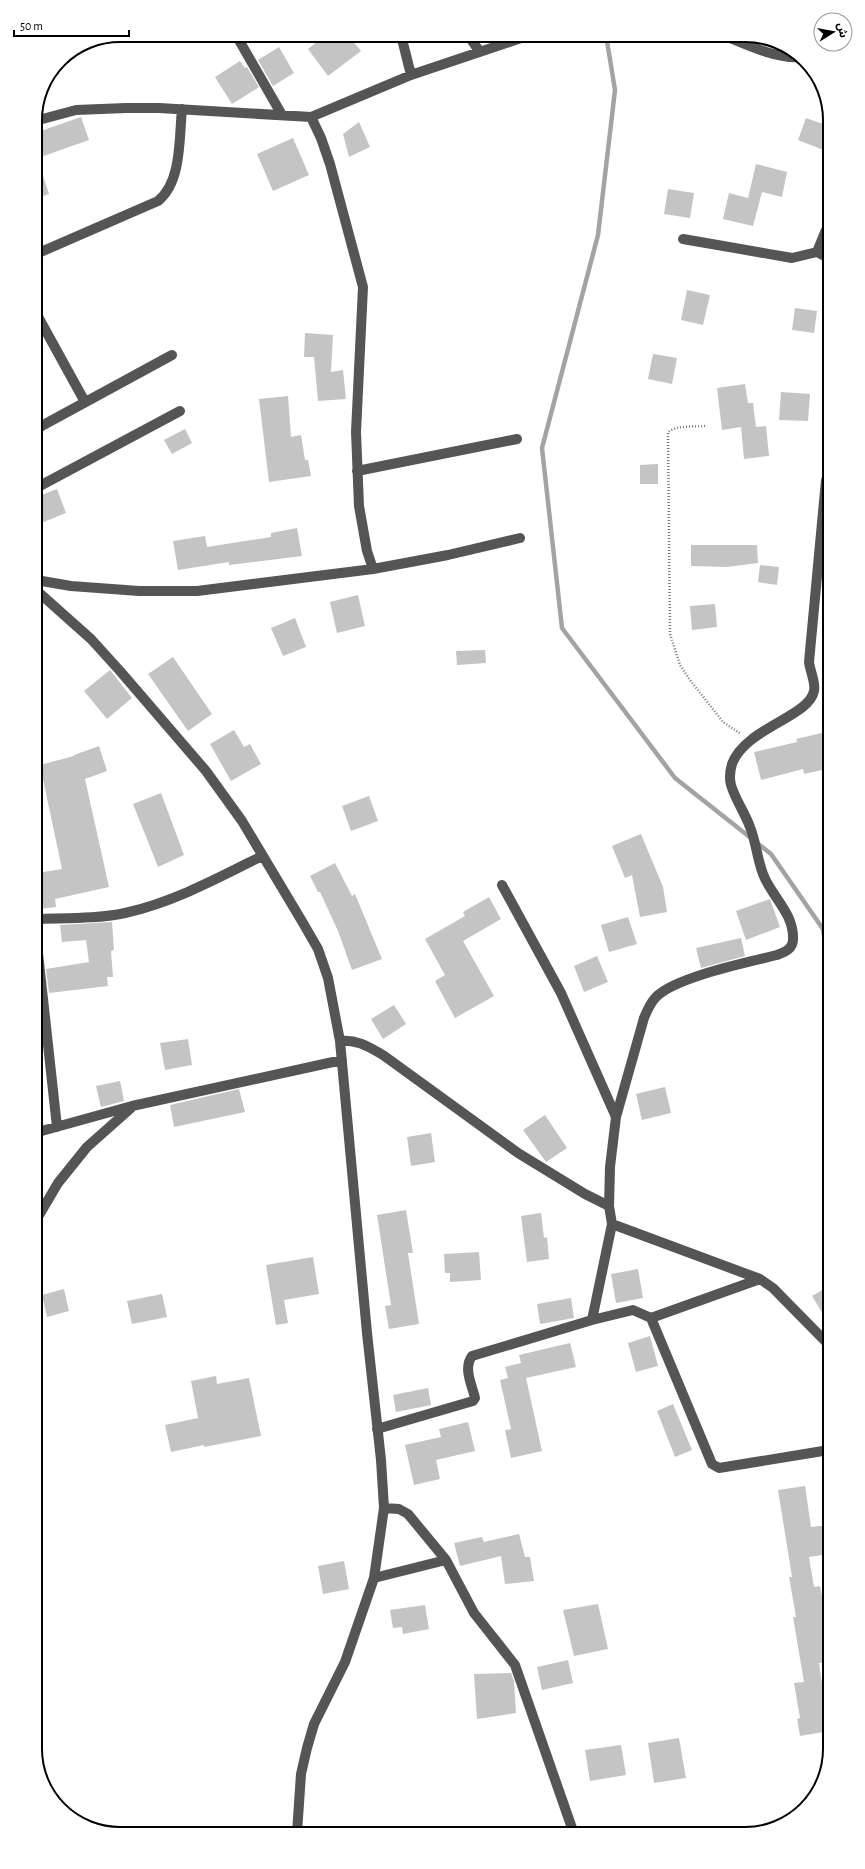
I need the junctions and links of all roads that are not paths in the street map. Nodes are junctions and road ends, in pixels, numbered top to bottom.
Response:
1 (240, 42) edge
2 (403, 42) edge
3 (473, 42) edge
4 (509, 42) edge
5 (743, 42) edge
6 (480, 52) junction
7 (792, 58) edge
8 (411, 75) junction
9 (182, 109) junction
10 (282, 116) junction
11 (311, 117) junction
12 (42, 119) edge
13 (683, 239) dead end
14 (823, 245) edge
15 (42, 251) edge
16 (821, 255) edge
17 (42, 324) edge
18 (172, 356) dead end
19 (85, 402) junction
20 (180, 411) dead end
21 (42, 426) edge
22 (517, 439) dead end
23 (357, 470) junction
24 (42, 485) edge
25 (520, 538) dead end
26 (823, 554) edge
27 (373, 569) junction
28 (822, 579) edge
29 (42, 581) edge
30 (42, 595) edge
31 (262, 856) junction
32 (502, 885) dead end
33 (42, 919) edge
34 (42, 990) edge
35 (340, 1041) junction
36 (342, 1060) junction
37 (132, 1106) junction
38 (616, 1116) junction
39 (57, 1127) junction
40 (42, 1131) edge
41 (609, 1206) junction
42 (42, 1210) edge
43 (612, 1224) junction
44 (760, 1279) junction
45 (651, 1318) junction
46 (592, 1320) junction
47 (823, 1339) edge
48 (377, 1429) junction
49 (823, 1451) edge
50 (384, 1508) junction
51 (446, 1560) junction
52 (374, 1578) junction
53 (297, 1827) edge
54 (572, 1827) edge

1 - 10 street
2 - 8 street
3 - 6 street
4 - 6 street
5 - 7 street
6 - 8 street
8 - 11 street
9 - 10 street
9 - 12 street
9 - 15 street
10 - 11 street
11 - 23 street
13 - 16 street
14 - 16 street
17 - 19 street
18 - 19 street
19 - 21 street
20 - 24 street
22 - 23 street
23 - 27 street
25 - 27 street
26 - 28 street
27 - 29 street
28 - 38 street
30 - 31 street
31 - 33 street
31 - 35 street
32 - 38 street
34 - 39 street
35 - 36 street
35 - 41 street
36 - 37 street
36 - 48 street
37 - 39 street
37 - 42 street
38 - 41 street
39 - 40 street
41 - 43 street
43 - 44 street
43 - 46 street
44 - 45 street
44 - 47 street
45 - 46 street
45 - 49 street
46 - 48 street
48 - 50 street
50 - 51 street
50 - 52 street
51 - 52 street
51 - 54 street
52 - 53 street

